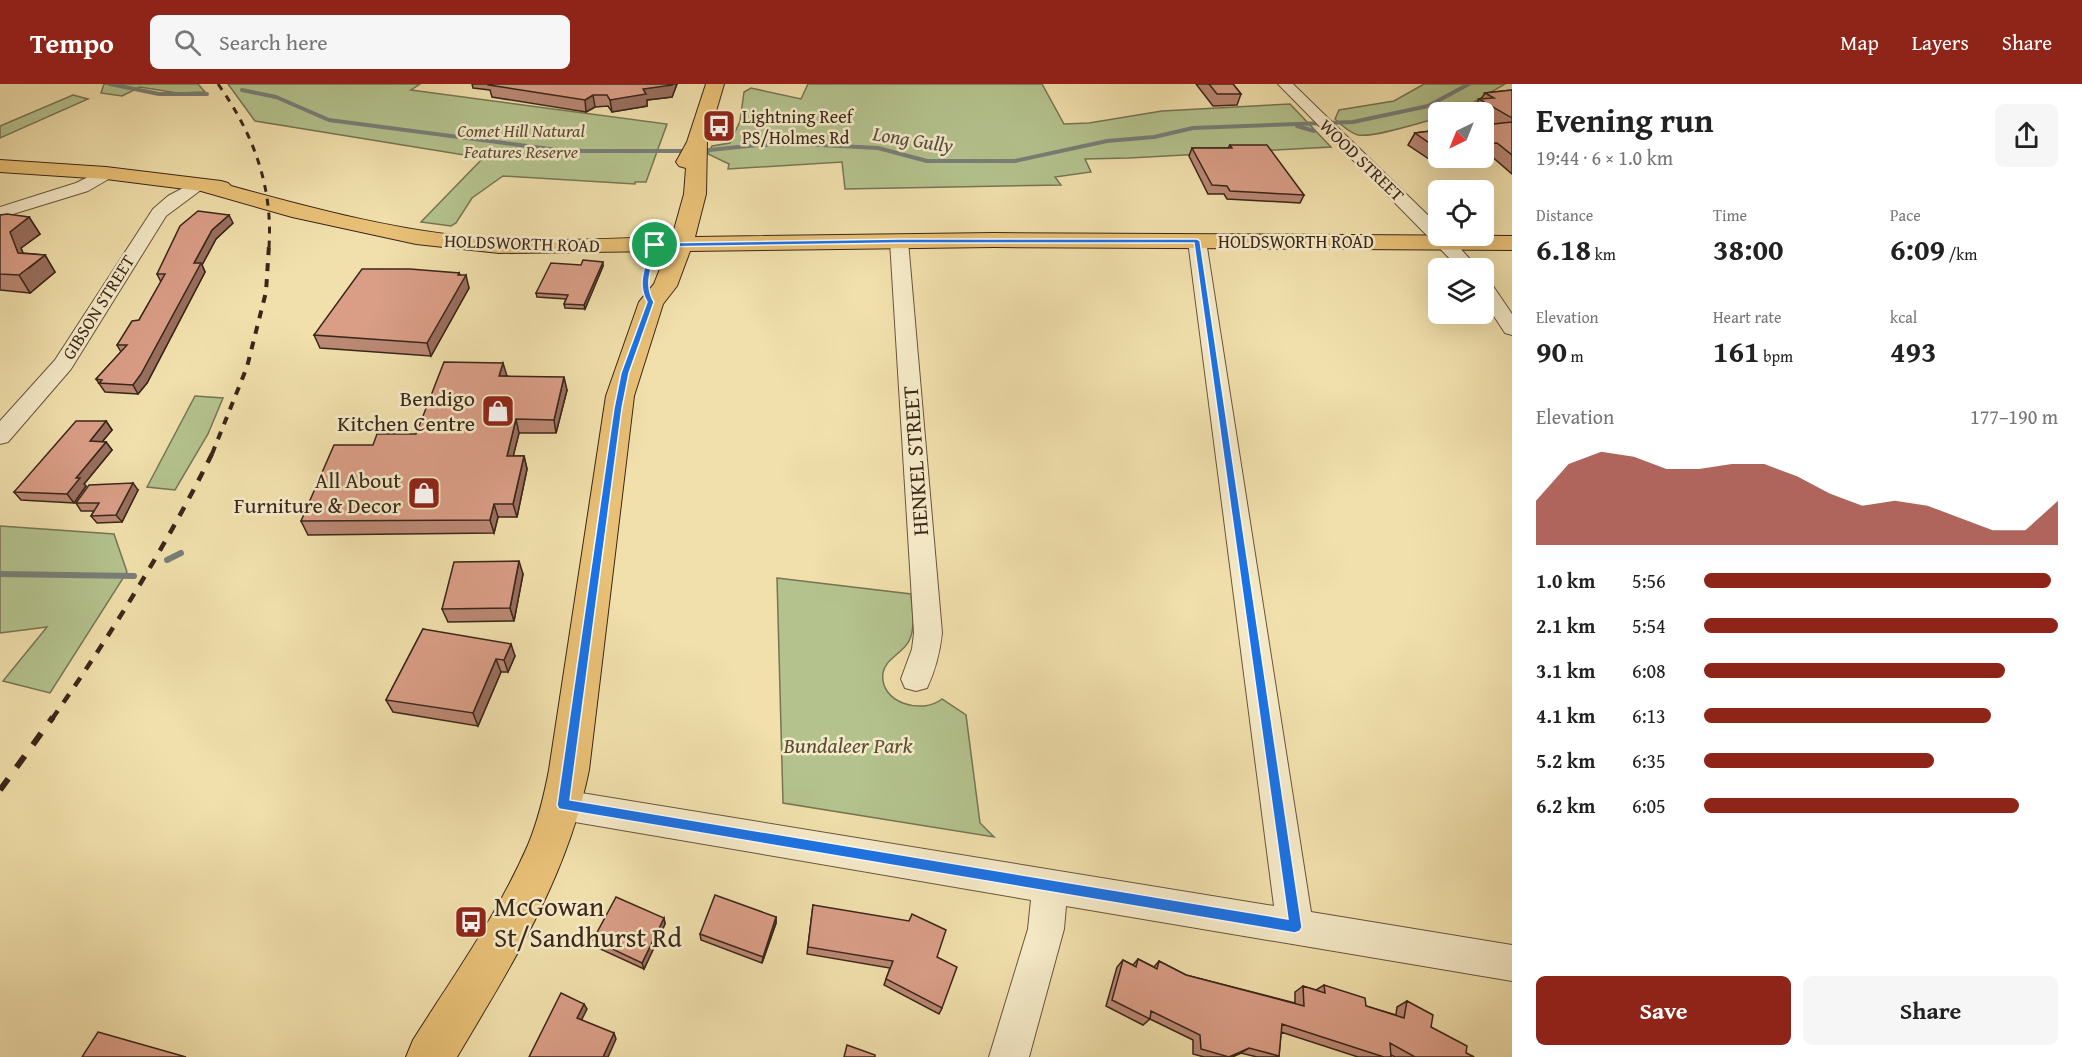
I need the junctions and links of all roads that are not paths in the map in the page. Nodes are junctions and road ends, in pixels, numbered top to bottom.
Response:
1 (715, 84) edge
2 (1286, 84) edge
3 (694, 150) junction
4 (0, 166) edge
5 (106, 173) junction
6 (200, 184) junction
7 (676, 189) dead end
8 (0, 213) edge
9 (1428, 225) edge
10 (1428, 238) edge
11 (899, 241) junction
12 (1197, 241) junction
13 (1494, 242) edge
14 (1512, 243) edge
15 (681, 245) junction
16 (1448, 246) edge
17 (652, 252) junction
18 (1460, 258) edge
19 (651, 302) junction
20 (1494, 302) edge
21 (1512, 329) edge
22 (0, 436) edge
23 (915, 680) dead end
24 (563, 805) junction
25 (1050, 886) junction
26 (1295, 927) junction
27 (1512, 963) edge
28 (430, 1057) edge
29 (1009, 1057) edge

1 - 3 main road
2 - 9 street, WOOD STREET
3 - 7 main road
3 - 15 main road
4 - 5 main road, HOLDSWORTH ROAD
5 - 6 main road, HOLDSWORTH ROAD
5 - 8 street
6 - 17 main road, HOLDSWORTH ROAD
6 - 22 street, GIBSON STREET
10 - 12 main road, HOLDSWORTH ROAD
11 - 12 main road, HOLDSWORTH ROAD
11 - 15 main road, HOLDSWORTH ROAD
11 - 23 street, HENKEL STREET
12 - 26 street
13 - 14 main road, HOLDSWORTH ROAD
15 - 17 main road, HOLDSWORTH ROAD
15 - 19 main road
16 - 18 street, WOOD STREET
17 - 19 main road
19 - 24 main road
20 - 21 street
24 - 25 street
24 - 28 main road
25 - 26 street
25 - 29 street
26 - 27 street

